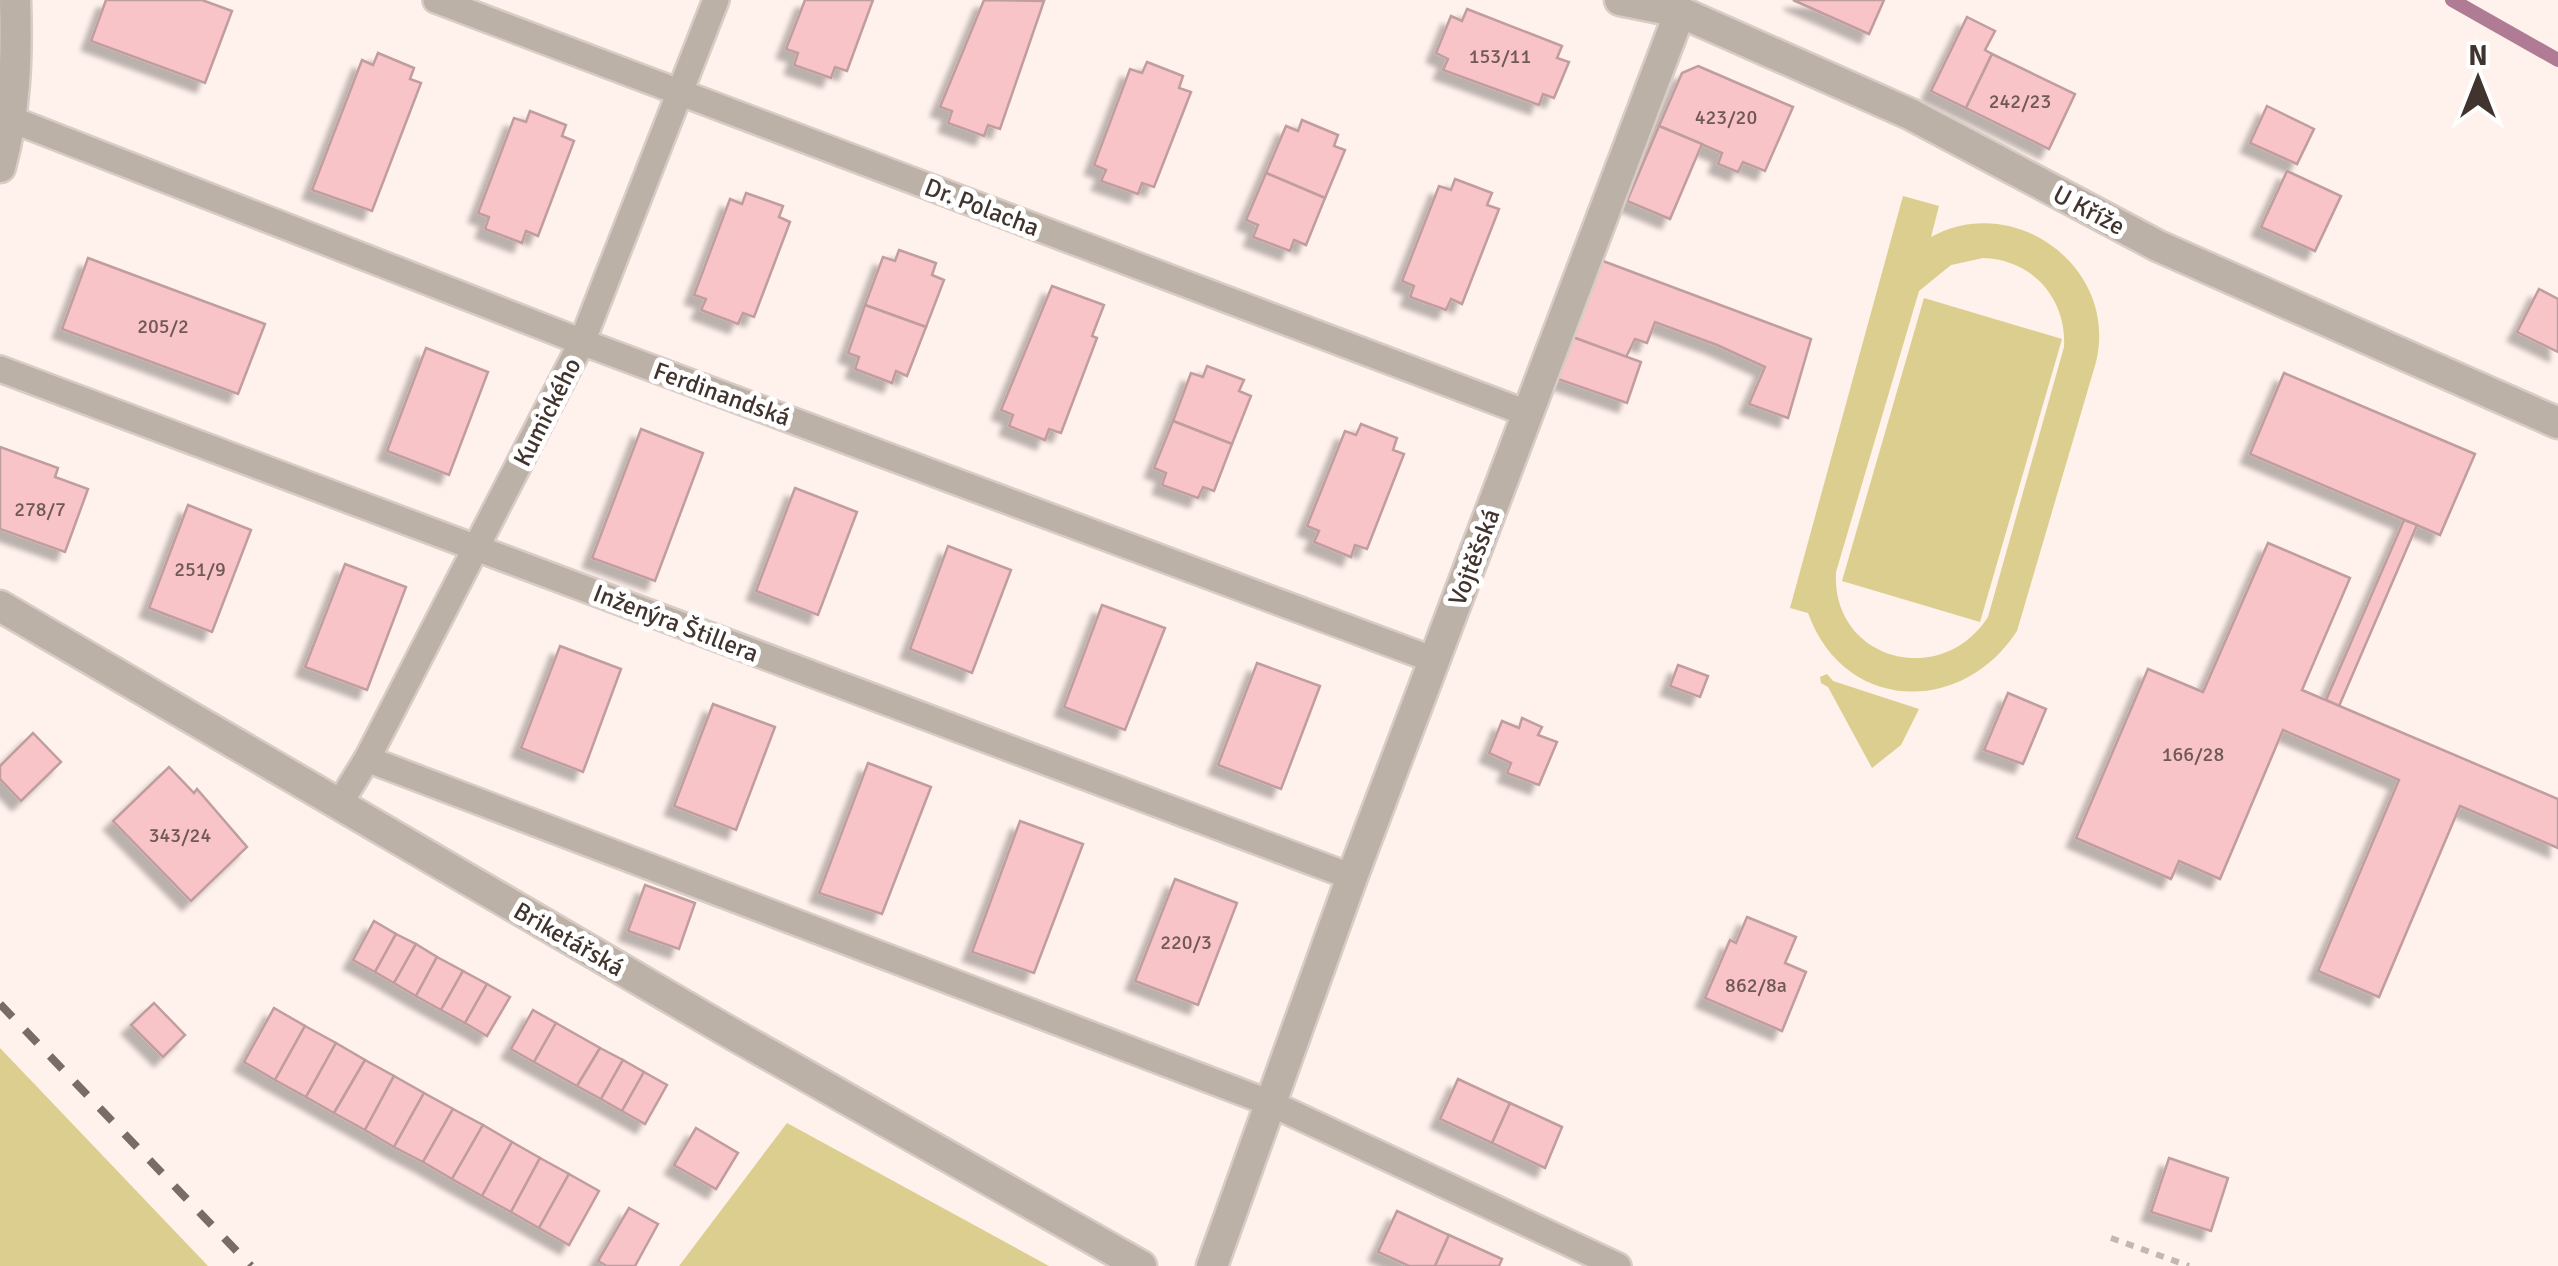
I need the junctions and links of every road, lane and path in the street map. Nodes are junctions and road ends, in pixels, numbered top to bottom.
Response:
1 (14, 0) edge
2 (436, 0) edge
3 (716, 0) edge
4 (1620, 0) edge
5 (1680, 12) junction
6 (681, 93) junction
7 (12, 120) junction
8 (0, 167) edge
9 (582, 342) junction
10 (0, 369) edge
11 (1529, 414) junction
12 (2558, 424) edge
13 (477, 549) junction
14 (0, 606) edge
15 (1434, 660) junction
16 (368, 759) junction
17 (338, 806) junction
18 (1352, 877) junction
19 (1270, 1103) junction
20 (2112, 1238) dead end
21 (1142, 1266) edge
22 (1212, 1266) edge
23 (1618, 1266) edge
24 (2189, 1266) edge

1 - 7 street
2 - 6 lane, Dr. Polacha
3 - 6 lane, Kumického
4 - 5 street, U Kříže
5 - 11 street, Vojtěšská
5 - 12 street, U Kříže
6 - 9 lane, Kumického
6 - 11 lane, Dr. Polacha
7 - 8 street
7 - 9 lane, Ferdinandská
9 - 13 lane, Kumického
9 - 15 lane, Ferdinandská
10 - 13 lane, Inženýra Štillera
11 - 15 street, Vojtěšská
13 - 16 lane, Kumického
13 - 18 lane, Inženýra Štillera
14 - 17 street, Briketářská
15 - 18 street, Vojtěšská
16 - 17 lane, Kumického
16 - 19 lane
17 - 21 street, Briketářská
18 - 19 street, Vojtěšská
19 - 22 street, Vojtěšská
19 - 23 lane
20 - 24 path

